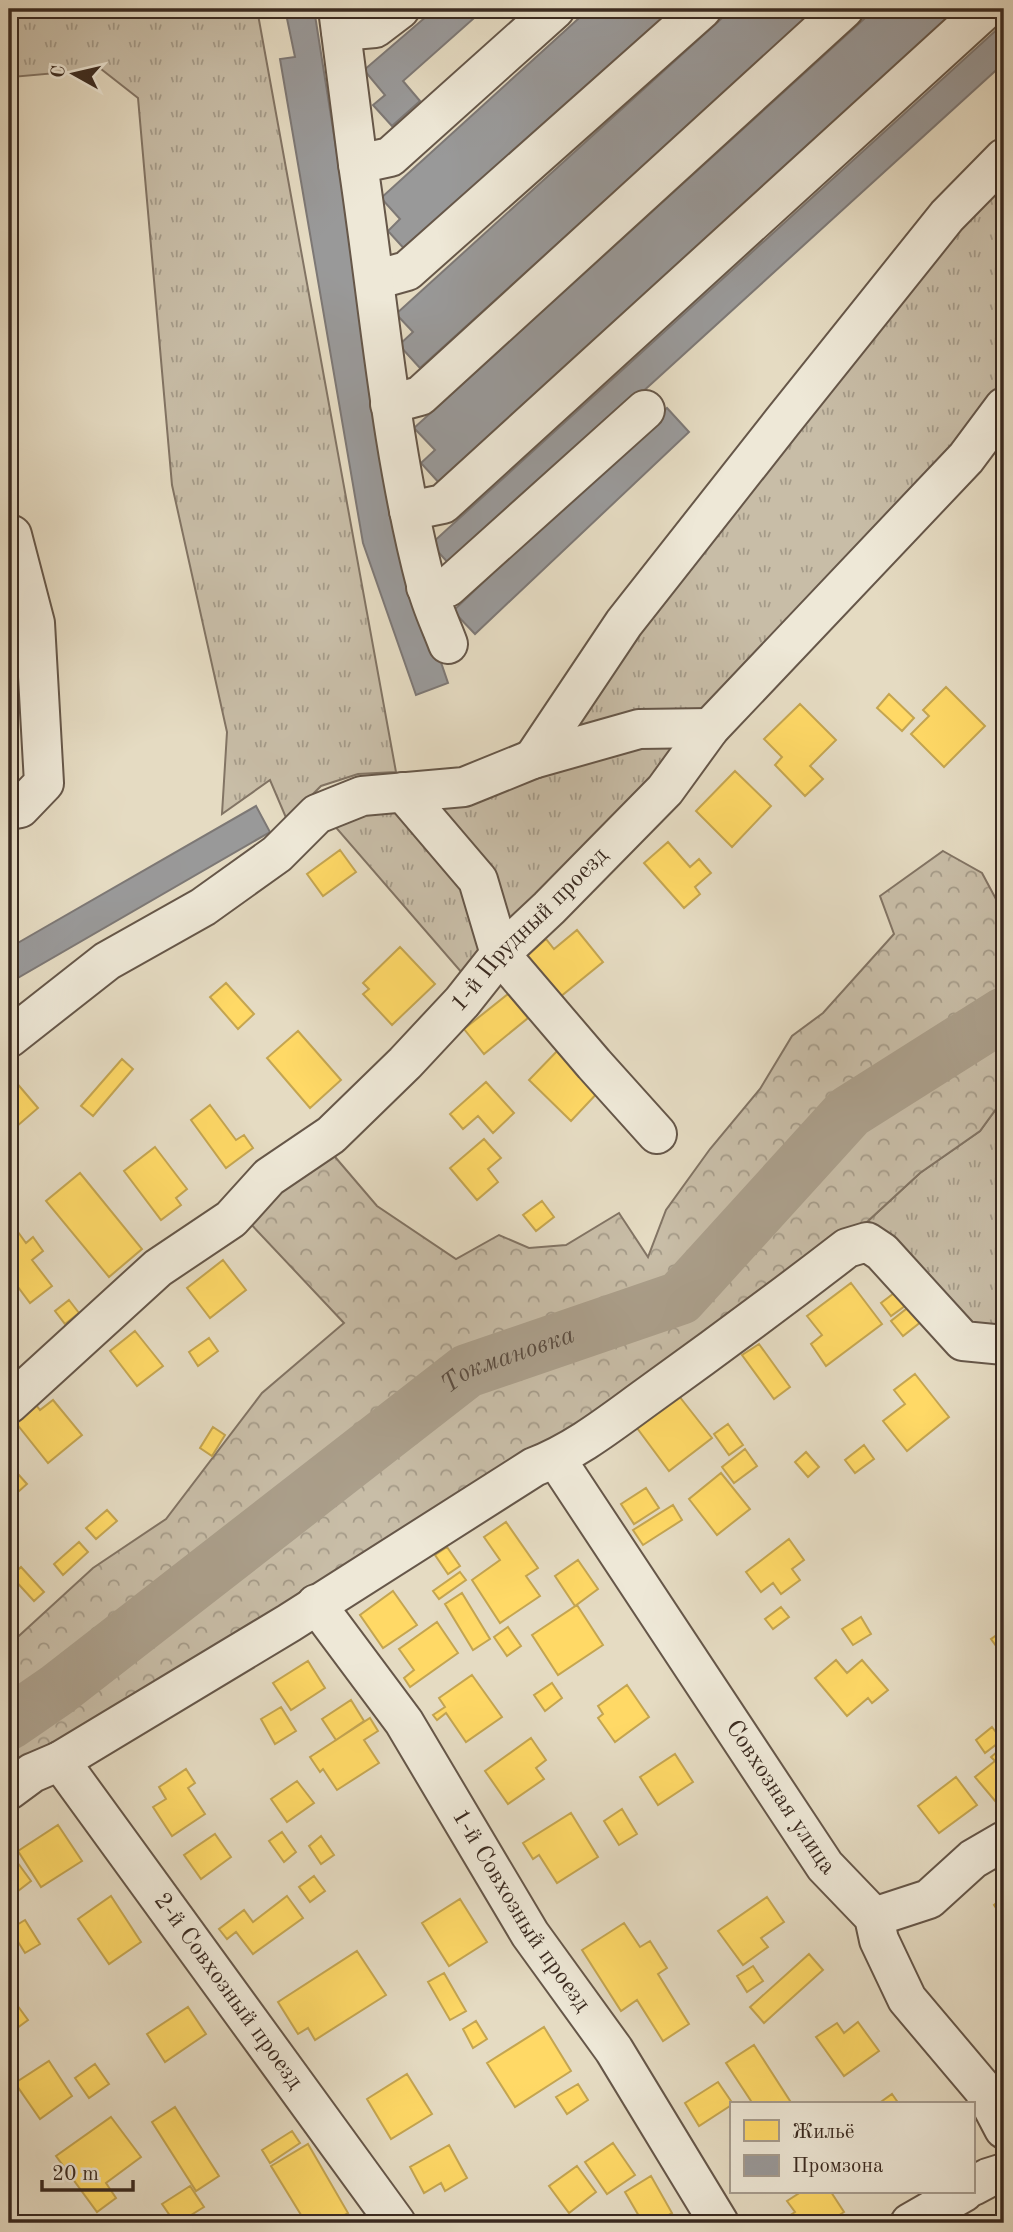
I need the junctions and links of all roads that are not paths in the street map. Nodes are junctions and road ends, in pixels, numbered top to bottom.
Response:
1 (400, 9) edge
2 (555, 9) edge
3 (702, 9) edge
4 (844, 9) edge
5 (986, 9) edge
6 (339, 20) edge
7 (1004, 158) edge
8 (358, 164) junction
9 (375, 281) junction
10 (390, 404) junction
11 (1004, 407) edge
12 (645, 410) dead end
13 (410, 511) junction
14 (9, 535) edge
15 (426, 587) junction
16 (448, 644) dead end
17 (710, 729) junction
18 (533, 759) junction
19 (403, 792) junction
20 (9, 810) edge
21 (500, 954) junction
22 (9, 1038) edge
23 (657, 1134) dead end
24 (1004, 1345) edge
25 (9, 1404) edge
26 (556, 1459) junction
27 (316, 1604) junction
28 (60, 1761) junction
29 (9, 1790) edge
30 (1004, 1841) edge
31 (874, 1917) junction
32 (1004, 2129) edge
33 (1004, 2173) edge
34 (974, 2185) edge
35 (961, 2194) edge
36 (396, 2223) edge
37 (719, 2223) edge
38 (910, 2223) edge

1 - 6 street
2 - 8 street
3 - 9 street
4 - 10 street
5 - 13 street
6 - 8 street
7 - 18 street
8 - 9 street
9 - 10 street
10 - 13 street
11 - 17 street, 1-й Прудный проезд
12 - 15 street
13 - 15 street
14 - 20 street
15 - 16 street
17 - 18 street
17 - 21 street, 1-й Прудный проезд
18 - 19 street
19 - 21 street
19 - 22 street
21 - 23 street
21 - 25 street, 1-й Прудный проезд
24 - 26 street
26 - 27 street
26 - 31 street, Совхозная улица
27 - 28 street
27 - 37 street, 1-й Совхозный проезд
28 - 29 street
28 - 36 street, 2-й Совхозный проезд
30 - 31 street
31 - 32 street, Совхозная улица
33 - 34 street
35 - 38 street

